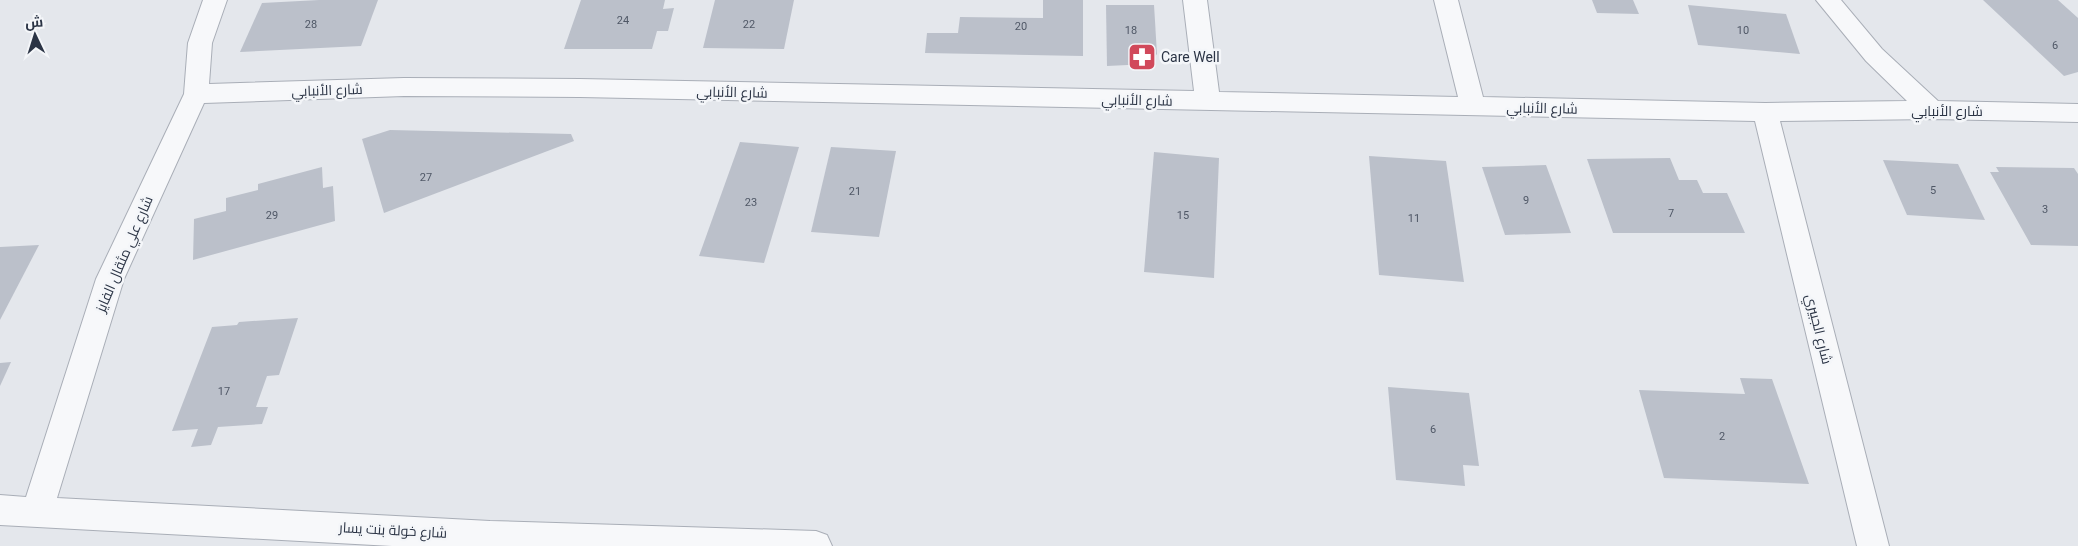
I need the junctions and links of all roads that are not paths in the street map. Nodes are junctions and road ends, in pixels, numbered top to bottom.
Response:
1 (215, 0) edge
2 (1195, 0) edge
3 (1446, 0) edge
4 (1828, 0) edge
5 (196, 94) junction
6 (1208, 102) junction
7 (1473, 106) junction
8 (1932, 110) junction
9 (1765, 112) junction
10 (2078, 113) edge
11 (0, 510) edge
12 (37, 511) junction
13 (816, 546) edge
14 (1873, 546) edge

1 - 5 street, شارع علي مثقال الفايز
2 - 6 street
3 - 7 street
4 - 8 street
5 - 6 street, شارع الأنبابي
5 - 12 street, شارع علي مثقال الفايز
6 - 7 street, شارع الأنبابي
7 - 9 street, شارع الأنبابي
8 - 9 street, شارع الأنبابي
8 - 10 street, شارع الأنبابي
9 - 14 street, شارع الجبيري
11 - 12 street, شارع خولة بنت يسار
12 - 13 street, شارع خولة بنت يسار

